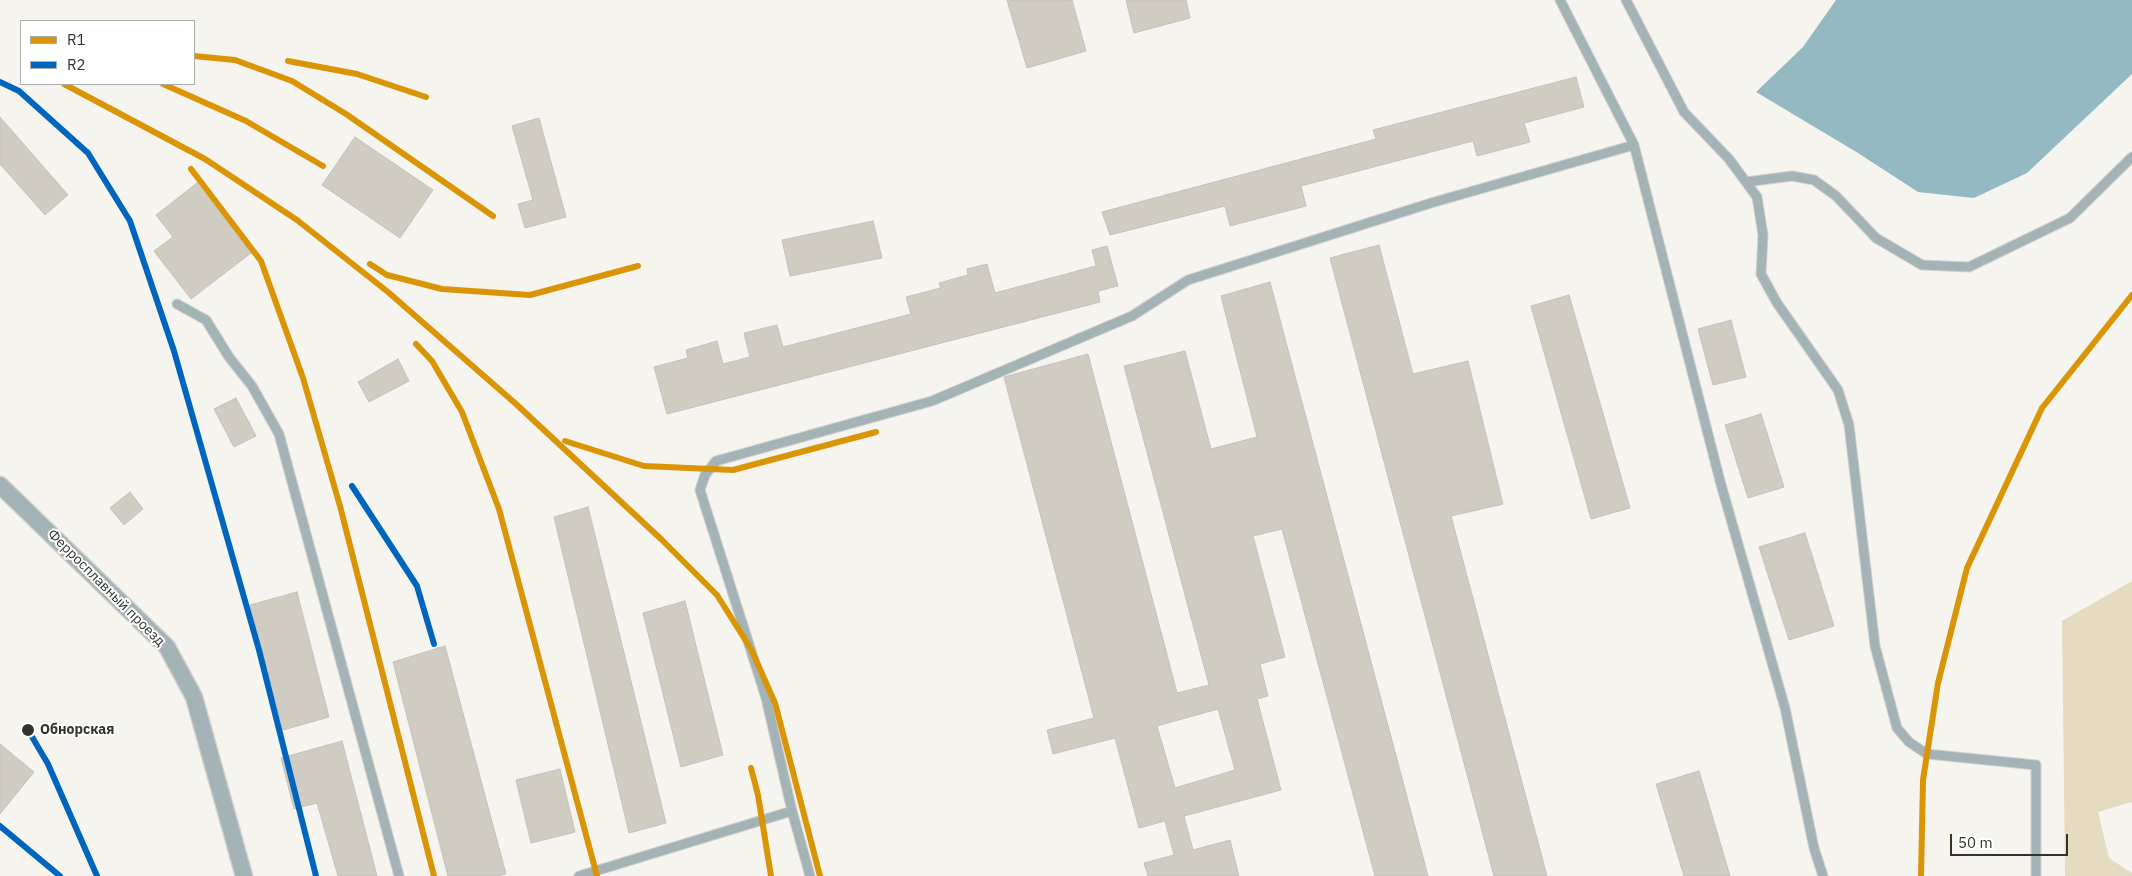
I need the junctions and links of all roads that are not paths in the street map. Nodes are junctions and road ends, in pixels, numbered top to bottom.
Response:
1 (1560, 0) edge
2 (1626, 0) edge
3 (1634, 145) junction
4 (2132, 157) edge
5 (1746, 182) junction
6 (177, 304) dead end
7 (0, 485) edge
8 (792, 811) junction
9 (244, 876) edge
10 (399, 876) edge
11 (579, 876) edge
12 (810, 876) edge
13 (1823, 876) edge
14 (2036, 876) edge

1 - 3 lane
2 - 5 lane
3 - 8 lane
3 - 13 lane
4 - 5 lane
5 - 14 lane
6 - 10 lane
7 - 9 street, Ферросплавный проезд
8 - 11 lane
8 - 12 lane

